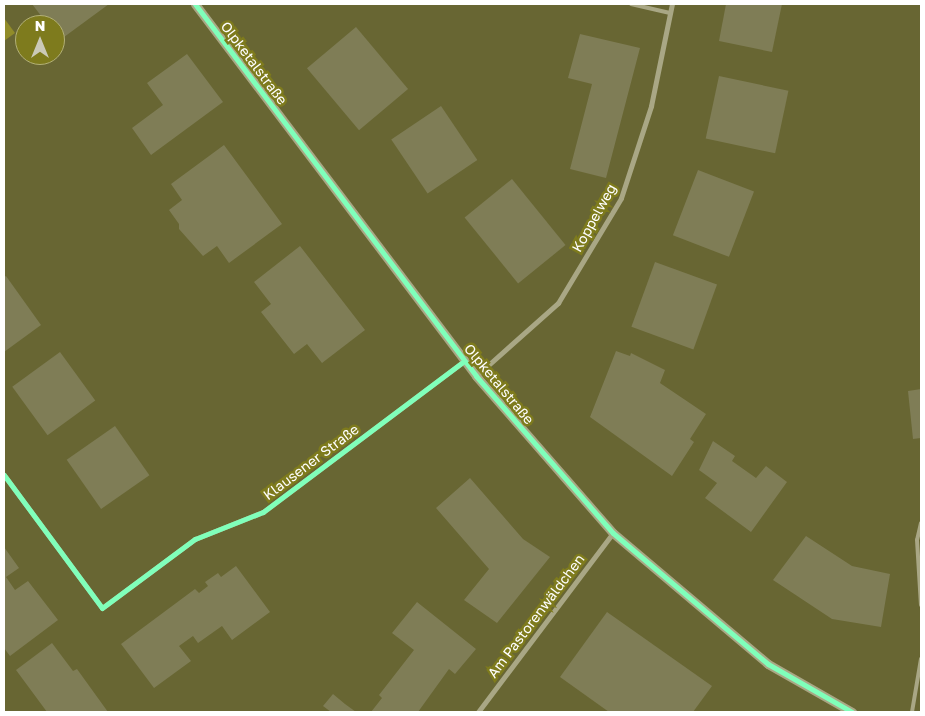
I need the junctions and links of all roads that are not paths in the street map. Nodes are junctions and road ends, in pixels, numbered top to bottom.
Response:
1 (195, 4) edge
2 (631, 4) edge
3 (672, 4) edge
4 (670, 13) junction
5 (464, 361) junction
6 (476, 376) junction
7 (4, 475) edge
8 (921, 523) edge
9 (613, 533) junction
10 (921, 606) edge
11 (921, 659) edge
12 (478, 712) edge
13 (852, 712) edge
14 (912, 712) edge

1 - 5 street, Olpketalstraße
2 - 4 lane
3 - 4 street, Koppelweg
4 - 6 street, Koppelweg
5 - 6 street, Olpketalstraße
5 - 7 street, Klausener Straße
6 - 9 street, Olpketalstraße
8 - 10 lane
9 - 12 street, Am Pastorenwäldchen
9 - 13 street, Olpketalstraße
11 - 14 lane

